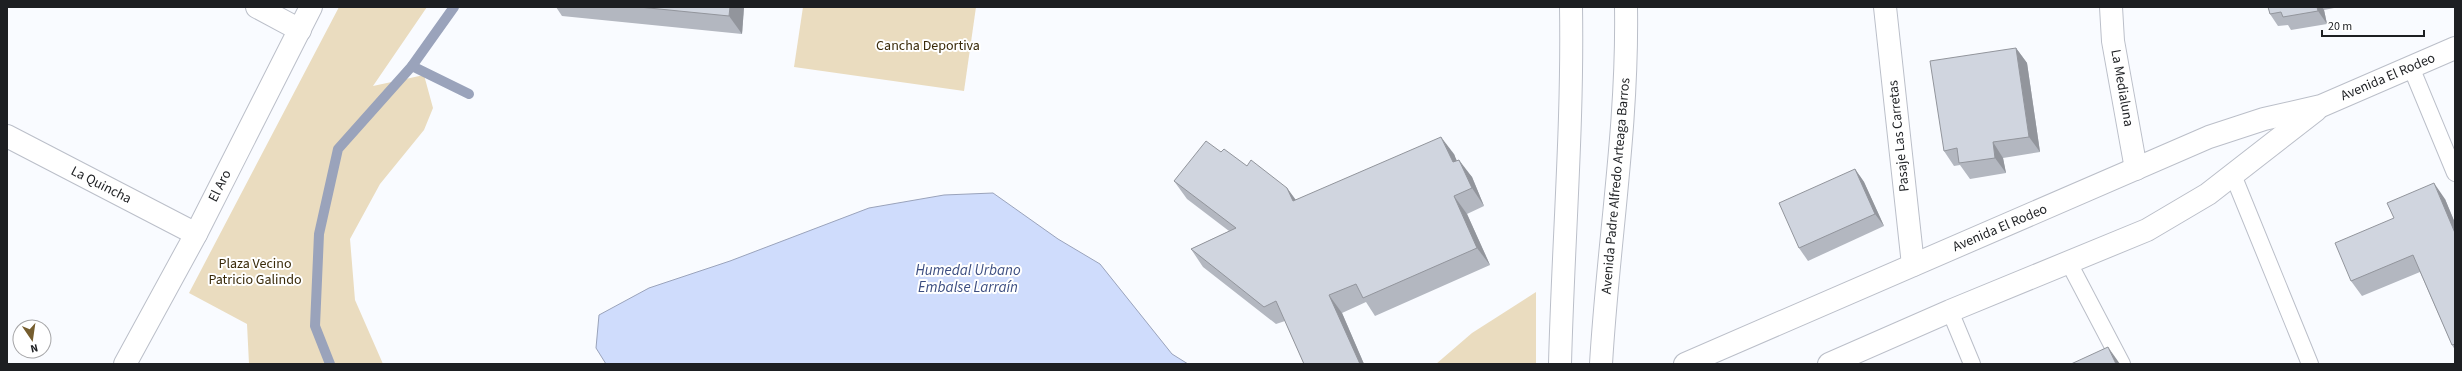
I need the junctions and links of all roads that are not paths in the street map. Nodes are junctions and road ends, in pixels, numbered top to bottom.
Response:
1 (258, 7) edge
2 (311, 7) edge
3 (1571, 7) edge
4 (1626, 7) edge
5 (1885, 7) edge
6 (2111, 7) edge
7 (300, 30) junction
8 (2455, 48) edge
9 (2411, 67) junction
10 (2321, 106) junction
11 (7, 136) edge
12 (2136, 169) junction
13 (2455, 173) edge
14 (2233, 175) junction
15 (196, 234) junction
16 (2068, 263) junction
17 (1913, 265) junction
18 (1950, 311) junction
19 (125, 364) edge
20 (1560, 364) edge
21 (1601, 364) edge
22 (1685, 364) edge
23 (1829, 364) edge
24 (1972, 364) edge
25 (2122, 364) edge
26 (2310, 364) edge

1 - 7 main road
2 - 7 main road, El Aro
3 - 20 main road
4 - 21 main road, Avenida Padre Alfredo Arteaga Barros
5 - 17 main road, Pasaje Las Carretas
6 - 12 main road, La Medialuna
7 - 15 main road, El Aro
8 - 9 main road, Avenida El Rodeo
9 - 10 main road, Avenida El Rodeo
9 - 13 lane
10 - 12 main road, Avenida El Rodeo
10 - 14 main road, Avenida El Rodeo
11 - 15 main road, La Quincha
12 - 17 main road, Avenida El Rodeo
14 - 16 main road, Avenida El Rodeo
14 - 26 lane
15 - 19 main road, El Aro
16 - 18 main road, Avenida El Rodeo
16 - 25 lane
17 - 22 main road, Avenida El Rodeo
18 - 23 main road, Avenida El Rodeo
18 - 24 lane

